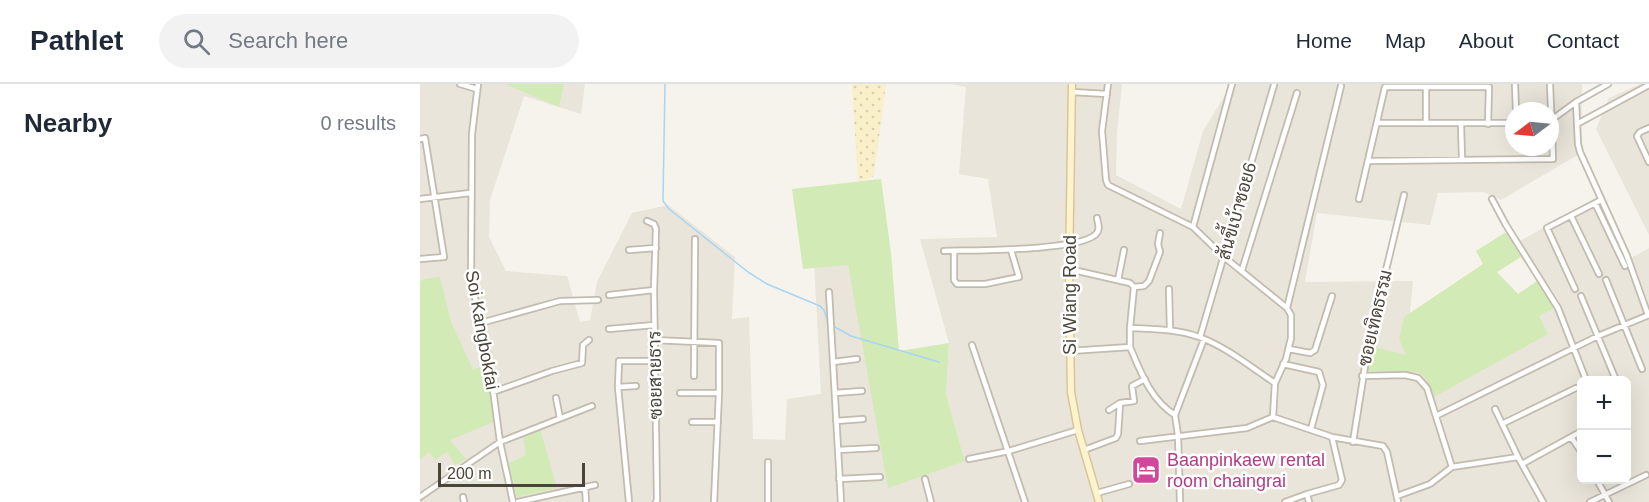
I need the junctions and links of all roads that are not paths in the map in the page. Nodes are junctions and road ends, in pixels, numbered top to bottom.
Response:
1 (460, 84) edge
2 (1072, 84) edge
3 (1108, 84) edge
4 (1232, 84) edge
5 (1515, 84) edge
6 (1550, 84) edge
7 (1608, 84) edge
8 (1274, 85) edge
9 (1649, 85) edge
10 (1341, 86) dead end
11 (478, 87) edge
12 (1426, 87) junction
13 (1072, 92) junction
14 (1297, 93) dead end
15 (1107, 94) junction
16 (1516, 102) edge
17 (1550, 102) edge
18 (1576, 102) junction
19 (1559, 114) edge
20 (1377, 123) junction
21 (1426, 123) junction
22 (1505, 123) edge
23 (1461, 124) junction
24 (1488, 124) junction
25 (1577, 124) junction
26 (1649, 128) edge
27 (420, 139) edge
28 (1553, 156) edge
29 (1462, 160) junction
30 (1368, 161) junction
31 (1649, 162) edge
32 (470, 193) junction
33 (1404, 195) dead end
34 (435, 196) junction
35 (420, 199) edge
36 (1492, 199) dead end
37 (1359, 200) dead end
38 (1601, 200) junction
39 (1595, 203) junction
40 (1571, 216) junction
41 (1097, 218) dead end
42 (647, 221) dead end
43 (1192, 227) junction
44 (1160, 233) dead end
45 (695, 239) dead end
46 (1070, 243) junction
47 (656, 248) junction
48 (629, 250) dead end
49 (1011, 250) junction
50 (1124, 250) dead end
51 (944, 251) dead end
52 (954, 251) junction
53 (1224, 257) junction
54 (420, 259) edge
55 (1625, 266) dead end
56 (1069, 269) junction
57 (1242, 270) junction
58 (1599, 274) dead end
59 (1118, 280) junction
60 (1606, 280) dead end
61 (1134, 287) junction
62 (1169, 289) dead end
63 (654, 290) junction
64 (1575, 290) dead end
65 (829, 292) dead end
66 (609, 295) dead end
67 (1332, 296) dead end
68 (1581, 296) dead end
69 (598, 300) dead end
70 (1287, 308) junction
71 (1649, 316) edge
72 (481, 323) junction
73 (654, 325) junction
74 (1624, 325) junction
75 (1130, 328) junction
76 (609, 329) dead end
77 (1170, 330) junction
78 (1598, 336) junction
79 (1202, 338) junction
80 (589, 340) dead end
81 (654, 340) junction
82 (694, 341) junction
83 (972, 345) dead end
84 (1130, 347) junction
85 (1572, 348) junction
86 (1288, 349) junction
87 (1070, 351) junction
88 (857, 359) dead end
89 (655, 362) junction
90 (833, 362) junction
91 (1283, 364) junction
92 (1642, 369) dead end
93 (694, 376) dead end
94 (1362, 376) junction
95 (1584, 376) edge
96 (1614, 376) edge
97 (1145, 379) junction
98 (1275, 383) junction
99 (636, 386) dead end
100 (618, 387) junction
101 (1576, 388) dead end
102 (861, 391) dead end
103 (493, 392) junction
104 (680, 393) dead end
105 (719, 393) junction
106 (835, 393) junction
107 (556, 398) dead end
108 (1120, 403) junction
109 (592, 406) dead end
110 (1495, 409) dead end
111 (1109, 410) dead end
112 (1175, 415) junction
113 (1436, 416) junction
114 (1273, 417) junction
115 (560, 418) junction
116 (863, 419) dead end
117 (836, 421) junction
118 (692, 422) dead end
119 (718, 422) junction
120 (1502, 424) junction
121 (1311, 429) junction
122 (1078, 430) junction
123 (1577, 433) edge
124 (1179, 435) junction
125 (1332, 437) junction
126 (1571, 437) junction
127 (1140, 441) dead end
128 (500, 442) junction
129 (1353, 442) junction
130 (1577, 447) edge
131 (876, 448) dead end
132 (838, 450) junction
133 (1084, 450) junction
134 (1009, 451) junction
135 (1518, 457) junction
136 (969, 459) dead end
137 (768, 462) dead end
138 (1522, 464) junction
139 (1452, 467) junction
140 (1646, 475) dead end
141 (880, 477) dead end
142 (839, 479) junction
143 (925, 479) dead end
144 (1129, 484) dead end
145 (1599, 484) edge
146 (595, 485) dead end
147 (585, 487) junction
148 (1097, 493) junction
149 (553, 494) junction
150 (1307, 494) junction
151 (1605, 494) junction
152 (420, 497) edge
153 (1397, 499) edge
154 (513, 502) edge
155 (518, 502) edge
156 (554, 502) edge
157 (586, 502) edge
158 (629, 502) edge
159 (656, 502) edge
160 (714, 502) edge
161 (768, 502) edge
162 (841, 502) edge
163 (931, 502) edge
164 (1025, 502) edge
165 (1099, 502) edge
166 (1180, 502) edge
167 (1285, 502) edge
168 (1309, 502) edge
169 (1543, 502) edge
170 (1590, 502) edge
171 (1610, 502) edge

1 - 11 street
2 - 13 main road, Si Wiang Road
3 - 15 street
4 - 43 street
5 - 16 street
6 - 17 street
7 - 18 street
8 - 53 street, สันขี้เบ้าซอย6
9 - 25 street
10 - 70 street
11 - 32 street, Soi Kangbokfai
12 - 20 street
12 - 21 street
12 - 24 street
13 - 15 street
13 - 46 main road, Si Wiang Road
14 - 57 street
15 - 43 street
18 - 19 street
18 - 25 street
20 - 21 street
20 - 30 street
21 - 23 street
22 - 24 street
23 - 24 street
23 - 29 street
25 - 38 street
26 - 31 street
27 - 34 street
28 - 29 street
29 - 30 street
30 - 37 street
32 - 34 street
32 - 72 street, Soi Kangbokfai
33 - 94 street, ซอยเทิดธรรม
34 - 35 street
34 - 54 street
36 - 85 street
38 - 39 street
38 - 71 street
39 - 40 street
39 - 55 street
40 - 58 street
40 - 64 street
41 - 46 street
42 - 47 street, ซอยสายธาร
43 - 53 street
44 - 61 street
45 - 82 street
46 - 49 street
46 - 56 main road, Si Wiang Road
47 - 48 street
47 - 63 street, ซอยสายธาร
49 - 52 street
49 - 52 street
50 - 59 street
51 - 52 street
53 - 57 street
53 - 79 street, สันขี้เบ้าซอย6
56 - 59 street
56 - 87 main road, Si Wiang Road
57 - 70 street
59 - 61 street
60 - 74 street
61 - 75 street
62 - 77 street
63 - 66 street
63 - 73 street, ซอยสายธาร
65 - 90 street
67 - 86 street
68 - 78 street
69 - 72 street
70 - 86 street
71 - 74 street
72 - 103 street, Soi Kangbokfai
73 - 76 street
73 - 81 street, ซอยสายธาร
74 - 78 street
74 - 92 street
75 - 77 street
75 - 84 street
77 - 79 street
78 - 85 street
78 - 96 street
79 - 98 street
79 - 112 street, สันขี้เบ้าซอย6
80 - 103 street
81 - 82 street
81 - 89 street, ซอยสายธาร
82 - 93 street
82 - 105 street
83 - 134 street
84 - 87 street
84 - 97 street
85 - 95 street
85 - 113 street
86 - 91 street
87 - 122 main road, Si Wiang Road
88 - 90 street
89 - 100 street
89 - 159 street, ซอยสายธาร
90 - 106 street
91 - 98 street
91 - 121 street
94 - 113 street
94 - 129 street, ซอยเทิดธรรม
97 - 108 street
97 - 112 street
98 - 114 street
99 - 100 street
100 - 158 street
101 - 120 street
102 - 106 street
103 - 128 street, Soi Kangbokfai
104 - 105 street
105 - 119 street
106 - 117 street
107 - 115 street
108 - 111 street
108 - 133 street
109 - 115 street
110 - 120 street
112 - 124 street
113 - 139 street
114 - 121 street
114 - 124 street
115 - 128 street
116 - 117 street
117 - 132 street
118 - 119 street
119 - 160 street
120 - 135 street
121 - 125 street
122 - 133 main road, Si Wiang Road
122 - 134 street
123 - 126 street
124 - 127 street
124 - 166 street
125 - 129 street
125 - 150 street
126 - 130 street
126 - 138 street
128 - 152 street
128 - 154 street, Soi Kangbokfai
129 - 153 street
131 - 132 street
132 - 142 street
133 - 148 main road, Si Wiang Road
134 - 136 street
134 - 164 street
135 - 138 street
135 - 139 street
137 - 161 street
138 - 169 street
139 - 153 street
140 - 151 street
141 - 142 street
142 - 162 street
143 - 163 street
144 - 148 street
145 - 151 street
146 - 147 street
147 - 149 street
147 - 157 street
148 - 165 main road, Si Wiang Road
149 - 155 street
149 - 156 street
150 - 167 street
150 - 168 street
151 - 170 street
151 - 171 street

